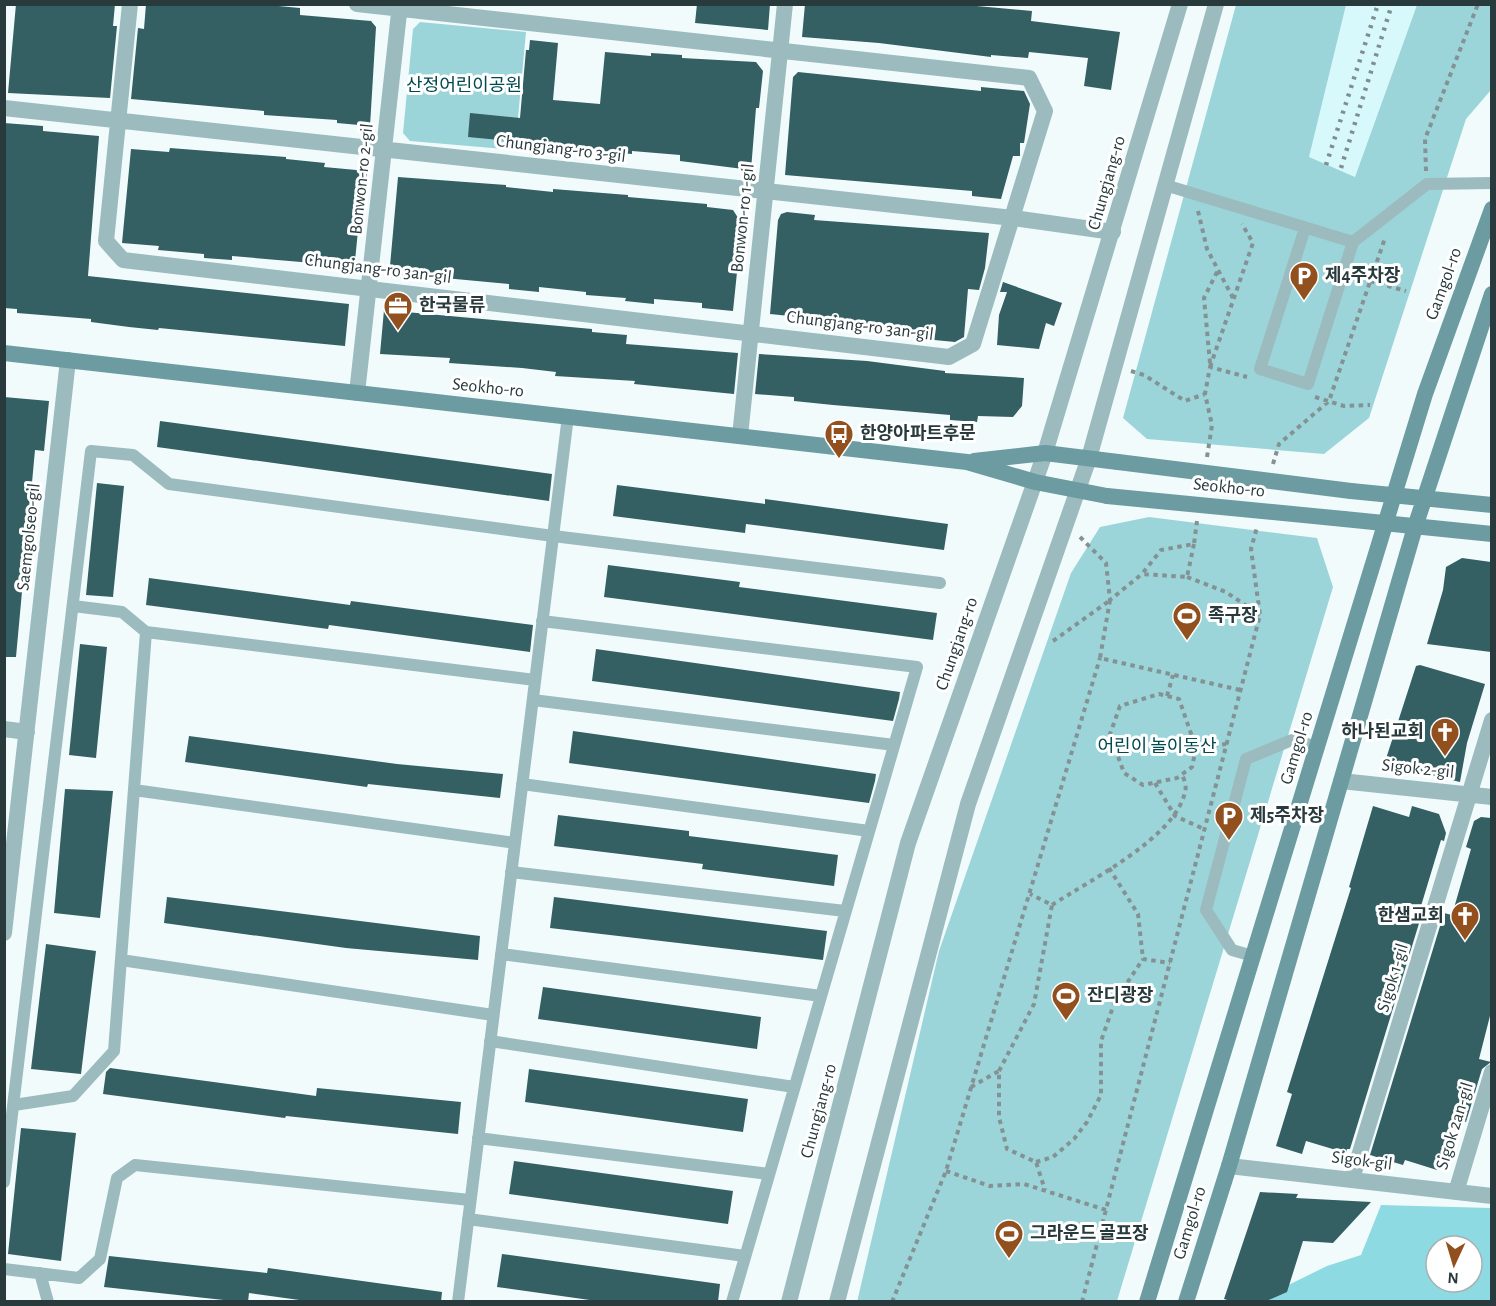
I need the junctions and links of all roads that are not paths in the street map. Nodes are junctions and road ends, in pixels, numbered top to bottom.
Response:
1 (130, 4) edge
2 (357, 4) edge
3 (785, 4) edge
4 (1180, 4) edge
5 (1216, 4) edge
6 (399, 7) edge
7 (780, 51) junction
8 (4, 108) edge
9 (118, 121) junction
10 (384, 148) junction
11 (1491, 183) edge
12 (1165, 184) junction
13 (765, 192) junction
14 (1491, 209) edge
15 (1012, 218) junction
16 (1305, 228) junction
17 (1113, 232) junction
18 (1353, 242) junction
19 (370, 288) junction
20 (1491, 294) edge
21 (752, 333) junction
22 (4, 354) edge
23 (68, 360) junction
24 (357, 393) junction
25 (568, 416) junction
26 (740, 436) junction
27 (1045, 453) junction
28 (1089, 458) junction
29 (967, 462) junction
30 (1035, 482) junction
31 (1077, 490) junction
32 (1396, 495) junction
33 (1424, 497) junction
34 (1491, 505) edge
35 (1387, 523) junction
36 (1415, 527) junction
37 (1491, 534) edge
38 (553, 536) junction
39 (940, 583) dead end
40 (73, 606) junction
41 (542, 621) junction
42 (146, 632) junction
43 (535, 680) junction
44 (532, 700) junction
45 (1491, 720) edge
46 (4, 729) edge
47 (27, 732) junction
48 (894, 745) junction
49 (1318, 747) junction
50 (1341, 781) junction
51 (522, 784) junction
52 (134, 790) junction
53 (1470, 795) junction
54 (1491, 797) edge
55 (869, 831) junction
56 (515, 843) junction
57 (511, 872) junction
58 (845, 911) junction
59 (4, 933) edge
60 (501, 954) junction
61 (1253, 956) junction
62 (121, 960) junction
63 (821, 996) junction
64 (494, 1015) junction
65 (490, 1041) junction
66 (1491, 1072) edge
67 (795, 1087) junction
68 (14, 1104) junction
69 (478, 1138) junction
70 (1228, 1166) junction
71 (769, 1174) junction
72 (1352, 1179) junction
73 (4, 1182) edge
74 (1456, 1192) junction
75 (1491, 1196) edge
76 (470, 1200) junction
77 (468, 1219) junction
78 (745, 1256) junction
79 (4, 1269) edge
80 (40, 1273) junction
81 (48, 1302) edge
82 (458, 1302) edge
83 (732, 1302) edge
84 (789, 1302) edge
85 (837, 1302) edge
86 (1147, 1302) edge
87 (1186, 1302) edge

1 - 9 street, Chungjang-ro 3an-gil
2 - 6 street, Chungjang-ro 3an-gil
3 - 7 street, Bonwon-ro 1-gil
4 - 17 street, Chungjang-ro
5 - 12 street
6 - 7 street, Chungjang-ro 3an-gil
6 - 10 street, Bonwon-ro 2-gil
7 - 13 street, Bonwon-ro 1-gil
7 - 15 street, Chungjang-ro 3an-gil
8 - 9 street, Chungjang-ro 3-gil
9 - 10 street, Chungjang-ro 3-gil
9 - 19 street, Chungjang-ro 3an-gil
10 - 13 street, Chungjang-ro 3-gil
10 - 19 street, Bonwon-ro 2-gil
11 - 18 lane
12 - 16 lane
12 - 28 street
13 - 15 street, Chungjang-ro 3-gil
13 - 21 street, Bonwon-ro 1-gil
14 - 32 main road, Gamgol-ro
15 - 17 street, Chungjang-ro 3-gil
15 - 21 street, Chungjang-ro 3an-gil
16 - 18 lane
16 - 18 lane
17 - 27 street, Chungjang-ro
19 - 21 street, Chungjang-ro 3an-gil
19 - 24 street, Bonwon-ro 2-gil
20 - 33 main road, Gamgol-ro
21 - 26 street, Bonwon-ro 1-gil
22 - 23 main road, Seokho-ro
23 - 24 main road, Seokho-ro
23 - 47 street, Saemgolseo-gil
24 - 25 main road, Seokho-ro
25 - 26 main road, Seokho-ro
25 - 38 lane
26 - 29 main road, Seokho-ro
27 - 28 main road, Seokho-ro
27 - 29 main road, Seokho-ro
27 - 30 street, Chungjang-ro
28 - 31 street
28 - 32 main road, Seokho-ro, bridge
29 - 30 main road, Seokho-ro
30 - 31 main road, Seokho-ro
30 - 84 street, Chungjang-ro
31 - 35 main road, Seokho-ro, bridge
31 - 85 street
32 - 33 main road, Seokho-ro
32 - 35 main road, Gamgol-ro
33 - 34 main road, Seokho-ro
33 - 36 main road, Gamgol-ro
35 - 36 main road, Seokho-ro
35 - 49 main road, Gamgol-ro
36 - 37 main road, Seokho-ro
36 - 50 main road, Gamgol-ro
38 - 39 lane
38 - 40 lane
38 - 41 lane
40 - 42 lane
40 - 68 lane
41 - 43 lane
41 - 48 lane
42 - 43 lane
42 - 52 lane
43 - 44 lane
44 - 48 lane
44 - 51 lane
45 - 53 street, Sigok 1-gil
46 - 47 street
47 - 59 street, Saemgolseo-gil
48 - 55 lane
49 - 61 main road, Gamgol-ro
49 - 61 lane
50 - 53 street, Sigok 2-gil
50 - 70 main road, Gamgol-ro
51 - 55 lane
51 - 56 lane
52 - 56 lane
52 - 62 lane
53 - 54 street, Sigok 2-gil
53 - 72 street, Sigok 1-gil
55 - 58 lane
56 - 57 lane
57 - 58 lane
57 - 60 lane
58 - 63 lane
60 - 63 lane
60 - 64 lane
61 - 86 main road, Gamgol-ro
62 - 64 lane
62 - 68 lane
63 - 67 lane
64 - 65 lane
65 - 67 lane
65 - 69 lane
66 - 74 street, Sigok 2an-gil
67 - 71 lane
68 - 73 lane
69 - 71 lane
69 - 76 lane
70 - 72 street, Sigok-gil
70 - 87 main road, Gamgol-ro
71 - 78 lane
72 - 74 street, Sigok-gil
74 - 75 street, Sigok-gil
76 - 77 lane
76 - 80 lane
77 - 78 lane
77 - 82 lane
78 - 83 lane
79 - 80 lane
80 - 81 lane

